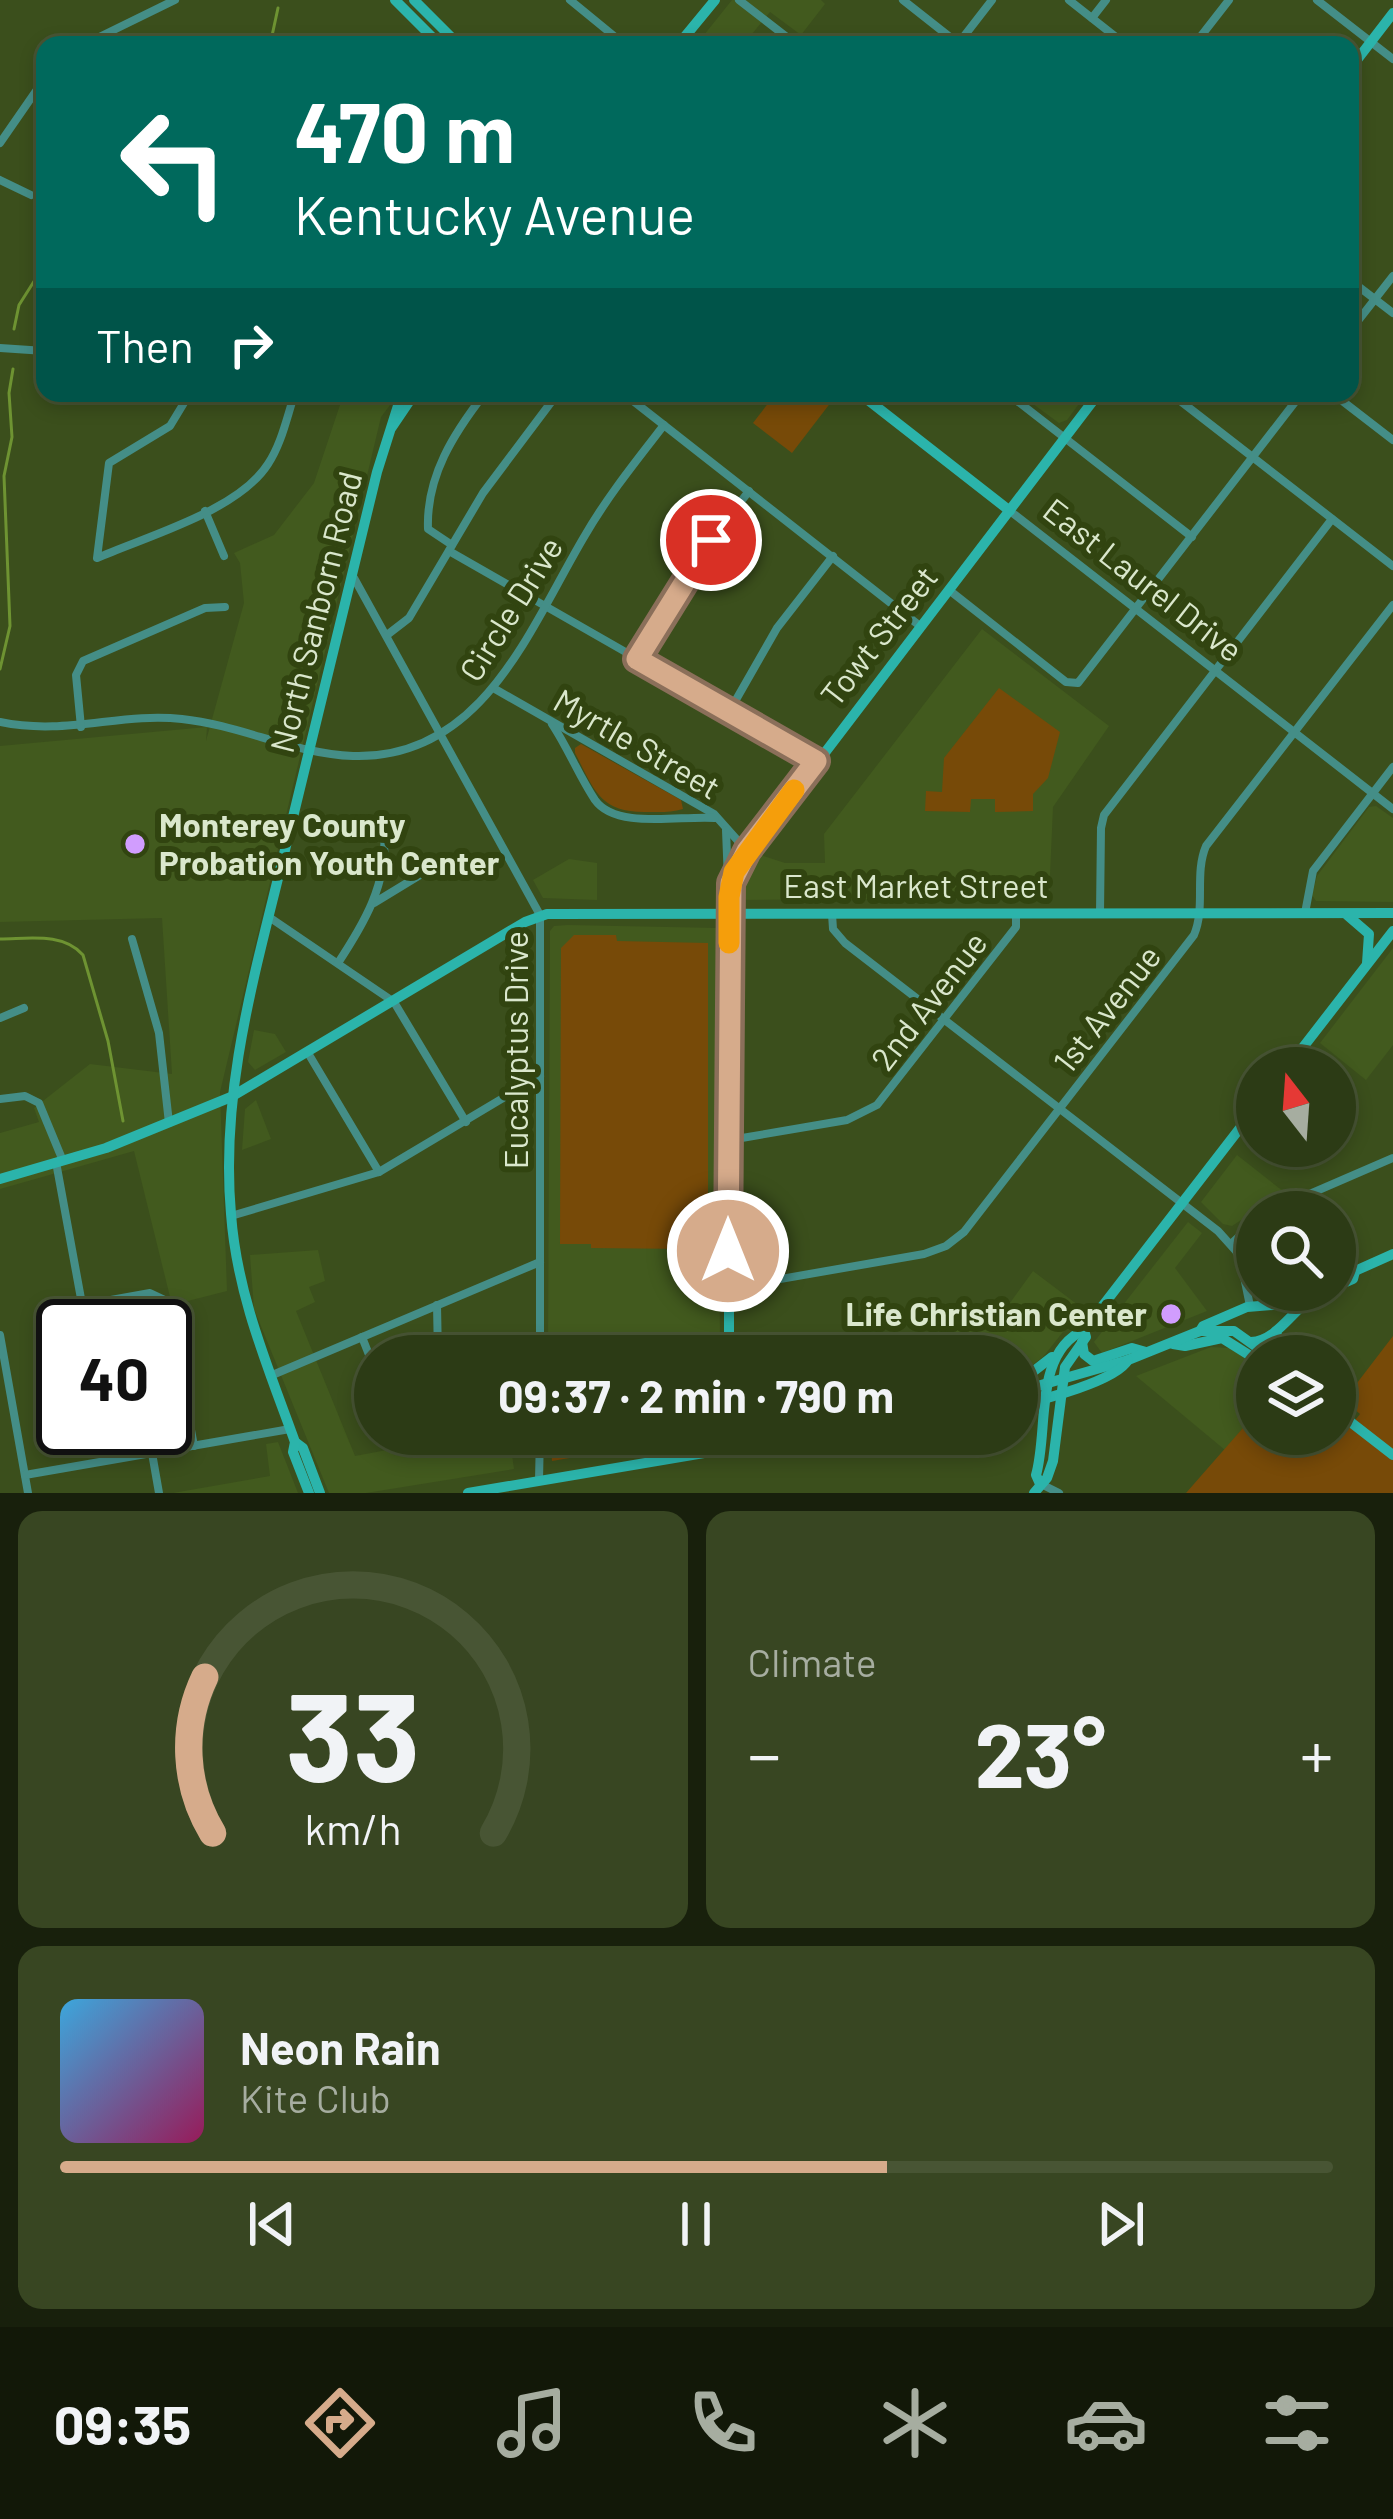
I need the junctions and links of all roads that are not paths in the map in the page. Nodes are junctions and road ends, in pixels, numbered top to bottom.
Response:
1 (174, 0) edge
2 (395, 0) edge
3 (414, 0) edge
4 (570, 0) edge
5 (715, 0) edge
6 (739, 0) edge
7 (902, 0) edge
8 (992, 0) edge
9 (1069, 0) edge
10 (1106, 0) edge
11 (1229, 0) edge
12 (1317, 0) edge
13 (1393, 13) edge
14 (1092, 18) junction
15 (101, 36) edge
16 (431, 36) edge
17 (449, 36) edge
18 (614, 36) edge
19 (685, 36) edge
20 (785, 36) edge
21 (948, 36) edge
22 (964, 36) edge
23 (1115, 36) edge
24 (1201, 36) edge
25 (1371, 42) junction
26 (1359, 57) edge
27 (1393, 59) edge
28 (36, 91) edge
29 (1, 140) edge
30 (0, 180) edge
31 (31, 195) dead end
32 (1393, 276) edge
33 (1359, 287) edge
34 (1375, 299) junction
35 (1393, 314) edge
36 (1359, 320) edge
37 (0, 348) edge
38 (36, 350) edge
39 (186, 402) edge
40 (292, 402) edge
41 (399, 402) edge
42 (411, 402) edge
43 (478, 402) edge
44 (552, 402) edge
45 (635, 402) edge
46 (871, 402) edge
47 (1018, 402) edge
48 (1092, 402) edge
49 (1181, 402) edge
50 (1295, 402) edge
51 (1344, 402) edge
52 (664, 425) junction
53 (392, 427) junction
54 (1064, 438) junction
55 (1393, 440) edge
56 (1253, 458) junction
57 (748, 491) junction
58 (205, 511) junction
59 (1010, 511) junction
60 (1332, 519) junction
61 (1192, 537) junction
62 (450, 548) junction
63 (224, 556) dead end
64 (833, 556) junction
65 (1393, 566) edge
66 (352, 576) junction
67 (949, 590) junction
68 (1393, 604) edge
69 (544, 606) junction
70 (225, 607) dead end
71 (1136, 609) junction
72 (920, 626) junction
73 (387, 635) junction
74 (637, 659) junction
75 (1215, 670) junction
76 (495, 688) junction
77 (729, 712) junction
78 (547, 719) junction
79 (0, 722) edge
80 (81, 727) junction
81 (1294, 732) junction
82 (442, 733) junction
83 (590, 743) junction
84 (310, 749) junction
85 (572, 758) junction
86 (816, 761) junction
87 (1393, 767) edge
88 (1373, 793) junction
89 (682, 796) junction
90 (1393, 809) edge
91 (675, 818) junction
92 (723, 824) junction
93 (384, 836) dead end
94 (747, 851) junction
95 (429, 864) dead end
96 (729, 897) junction
97 (373, 904) junction
98 (729, 912) junction
99 (832, 913) junction
100 (1016, 913) junction
101 (1100, 913) junction
102 (1305, 913) junction
103 (1344, 913) junction
104 (1393, 913) edge
105 (1199, 914) junction
106 (540, 916) junction
107 (269, 917) junction
108 (1393, 931) edge
109 (132, 939) dead end
110 (338, 964) junction
111 (1366, 965) junction
112 (394, 1002) junction
113 (24, 1008) dead end
114 (0, 1018) edge
115 (945, 1020) junction
116 (1303, 1047) edge
117 (308, 1053) junction
118 (540, 1076) junction
119 (231, 1097) junction
120 (0, 1099) edge
121 (1060, 1109) junction
122 (466, 1122) junction
123 (169, 1124) junction
124 (1236, 1133) edge
125 (728, 1141) junction
126 (1393, 1154) edge
127 (59, 1162) junction
128 (379, 1172) junction
129 (0, 1179) edge
130 (1317, 1191) edge
131 (1181, 1204) junction
132 (231, 1216) junction
133 (1236, 1239) edge
134 (1231, 1244) junction
135 (1236, 1254) edge
136 (1393, 1255) edge
137 (540, 1262) junction
138 (1356, 1271) edge
139 (729, 1288) junction
140 (82, 1299) edge
141 (116, 1299) edge
142 (162, 1299) edge
143 (437, 1305) junction
144 (1236, 1311) edge
145 (1269, 1311) edge
146 (1295, 1311) edge
147 (1277, 1330) junction
148 (1200, 1331) junction
149 (0, 1335) edge
150 (367, 1335) edge
151 (437, 1335) edge
152 (540, 1335) edge
153 (729, 1335) edge
154 (1240, 1335) edge
155 (1270, 1335) edge
156 (1278, 1335) edge
157 (1083, 1336) junction
158 (354, 1340) edge
159 (1169, 1343) junction
160 (1236, 1347) edge
161 (1064, 1348) junction
162 (1146, 1352) junction
163 (1038, 1370) edge
164 (269, 1376) junction
165 (1061, 1388) junction
166 (1038, 1391) edge
167 (1047, 1392) junction
168 (1038, 1396) edge
169 (16, 1426) junction
170 (1356, 1426) edge
171 (0, 1429) edge
172 (192, 1436) edge
173 (293, 1436) junction
174 (194, 1446) joint
175 (108, 1455) edge
176 (140, 1455) edge
177 (152, 1455) edge
178 (540, 1455) edge
179 (689, 1455) edge
180 (1393, 1455) edge
181 (109, 1460) junction
182 (25, 1475) junction
183 (539, 1480) junction
184 (1037, 1488) edge
185 (28, 1493) edge
186 (159, 1493) edge
187 (308, 1493) edge
188 (320, 1493) edge
189 (468, 1493) edge
190 (1059, 1493) edge

1 - 15 street
2 - 16 main road
3 - 17 main road
4 - 18 street
5 - 19 main road
6 - 20 street
7 - 21 street
8 - 22 street
9 - 14 street
10 - 14 street
11 - 24 street
12 - 25 street
13 - 25 main road
14 - 23 street
25 - 26 main road
25 - 27 street
28 - 29 street
30 - 31 street
32 - 34 street
33 - 34 street
34 - 35 street
34 - 36 street
37 - 38 street
39 - 58 street
40 - 58 street
41 - 53 main road, North Sanborn Road
42 - 53 main road, North Sanborn Road
43 - 62 street
44 - 62 street
45 - 52 street
46 - 59 main road, East Laurel Drive
47 - 54 street
48 - 54 main road, Towt Street
49 - 56 street
50 - 56 street
51 - 55 street
52 - 57 street
52 - 69 street, Circle Drive
53 - 66 main road, North Sanborn Road
54 - 59 main road, Towt Street
54 - 61 street
56 - 60 street
56 - 61 street
57 - 64 street
57 - 74 street
58 - 63 street
59 - 67 main road, Towt Street
59 - 71 street, East Laurel Drive
60 - 65 street
60 - 75 street
61 - 71 street
62 - 69 street
62 - 73 street
64 - 72 street
64 - 77 street
66 - 73 street, Eucalyptus Drive
66 - 84 main road, North Sanborn Road
67 - 71 street
67 - 72 main road, Towt Street
68 - 81 street, 1st Avenue
69 - 74 street
69 - 76 street, Circle Drive
70 - 80 street
71 - 75 street, East Laurel Drive
72 - 86 main road, Towt Street
73 - 82 street, Eucalyptus Drive
74 - 77 street
75 - 81 street, East Laurel Drive
75 - 101 street
76 - 78 street, Myrtle Street
76 - 82 street, Circle Drive
77 - 86 street
78 - 83 street, Myrtle Street
78 - 85 street
79 - 80 street, Circle Drive
80 - 84 street, Circle Drive
81 - 88 street, East Laurel Drive
81 - 105 street, 1st Avenue
82 - 84 street, Circle Drive
82 - 106 street, Eucalyptus Drive
83 - 85 street
83 - 89 street, Myrtle Street
84 - 107 main road, North Sanborn Road
85 - 91 street
86 - 94 main road, Towt Street
87 - 88 street
88 - 90 street, East Laurel Drive
88 - 102 street
89 - 91 street
89 - 92 street, Myrtle Street
91 - 92 street
92 - 94 street, Myrtle Street
92 - 96 street
93 - 97 street
94 - 96 main road, Towt Street
95 - 97 street
96 - 98 main road, Towt Street
97 - 110 street
98 - 99 main road, East Market Street
98 - 106 main road, East Market Street
98 - 125 main road, Towt Street
99 - 100 main road, East Market Street
99 - 115 street
100 - 101 main road, East Market Street
100 - 115 street, 2nd Avenue
101 - 105 main road, East Market Street
102 - 103 main road, East Market Street
102 - 105 main road, East Market Street
103 - 104 main road, East Market Street
103 - 111 main road
105 - 121 street, 1st Avenue
106 - 112 main road, East Market Street
106 - 118 street, Eucalyptus Drive
107 - 110 street
107 - 119 main road, North Sanborn Road
108 - 111 main road
109 - 123 street
110 - 112 street
111 - 116 main road
112 - 117 main road, East Market Street
112 - 122 street
113 - 114 street
115 - 121 street
115 - 125 street, 2nd Avenue
117 - 119 main road, East Market Street
117 - 128 street
118 - 122 street
118 - 137 street, Eucalyptus Drive
119 - 123 main road, East Market Street
119 - 132 main road, North Sanborn Road
120 - 127 street
121 - 131 street
121 - 139 street, 1st Avenue
122 - 128 street
123 - 127 main road, East Market Street
124 - 131 main road
125 - 139 main road, Towt Street
126 - 130 street
127 - 129 main road, East Market Street
127 - 140 street
128 - 132 street
131 - 134 street
131 - 157 main road
132 - 164 main road, North Sanborn Road
133 - 134 street
134 - 135 street
136 - 138 main road
137 - 143 street
137 - 152 street, Eucalyptus Drive
139 - 153 main road, Towt Street
141 - 142 street
143 - 150 street
143 - 151 street
144 - 148 main road
145 - 147 main road
146 - 147 main road
147 - 155 main road
147 - 156 main road
148 - 154 main road
148 - 159 main road
149 - 169 street
157 - 161 main road
157 - 162 main road
157 - 165 main road
158 - 164 street
159 - 160 main road
159 - 162 main road
161 - 163 main road
161 - 167 main road
162 - 165 main road
164 - 173 main road, North Sanborn Road
165 - 167 main road
165 - 184 main road
166 - 167 main road
167 - 168 main road
167 - 184 main road
169 - 171 street
169 - 182 street
170 - 180 main road
172 - 174 street
173 - 174 street
173 - 187 main road, North Sanborn Road
173 - 188 main road, North Sanborn Road
175 - 181 street
176 - 181 street
177 - 186 street
178 - 183 street
179 - 183 main road
181 - 182 street
182 - 185 street
183 - 189 main road
184 - 190 street

